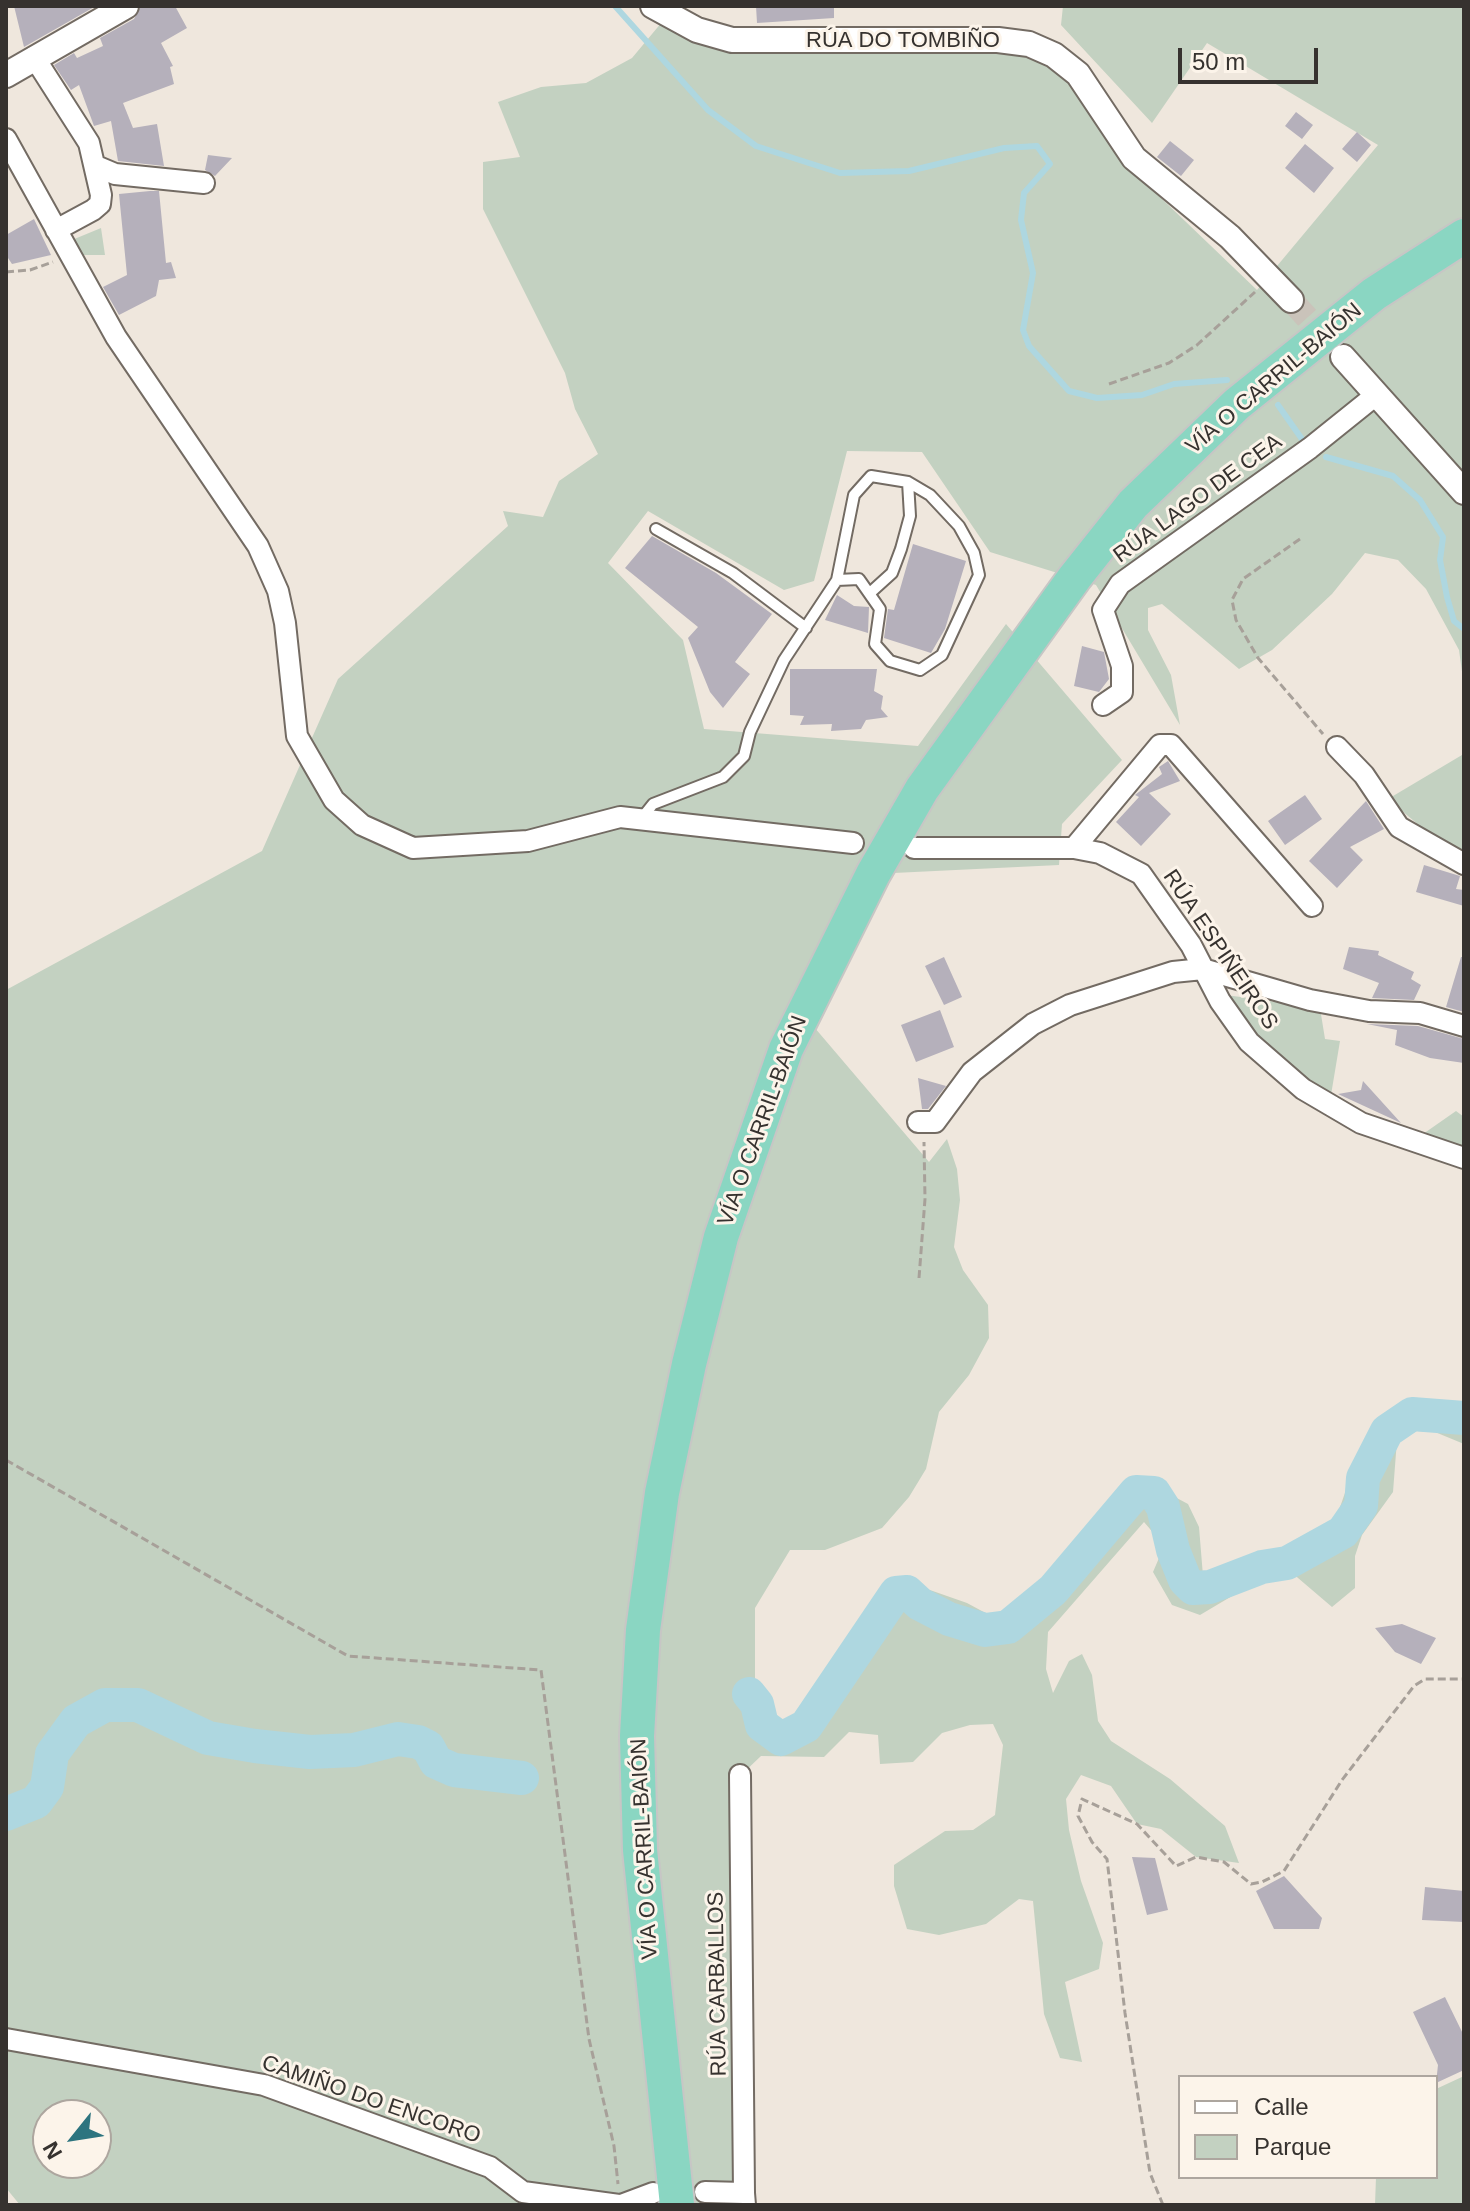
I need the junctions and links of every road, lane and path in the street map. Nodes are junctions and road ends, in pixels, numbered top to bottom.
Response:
1 (126, 6) edge
2 (653, 6) edge
3 (34, 57) junction
4 (6, 75) edge
5 (6, 139) edge
6 (96, 166) junction
7 (204, 183) dead end
8 (56, 230) junction
9 (1464, 236) edge
10 (71, 255) junction
11 (1259, 267) junction
12 (6, 272) edge
13 (1291, 300) tunnel mouth
14 (1343, 357) tunnel mouth
15 (1109, 384) dead end
16 (1376, 395) junction
17 (908, 482) junction
18 (1464, 492) edge
19 (656, 529) dead end
20 (1300, 539) dead end
21 (837, 580) junction
22 (871, 592) junction
23 (806, 628) junction
24 (1103, 705) dead end
25 (1337, 747) joint
26 (641, 819) junction
27 (853, 843) dead end
28 (914, 848) dead end
29 (1074, 848) junction
30 (1464, 864) edge
31 (1312, 906) dead end
32 (1203, 969) junction
33 (1464, 1026) edge
34 (926, 1122) joint
35 (1464, 1158) edge
36 (919, 1278) dead end
37 (6, 1460) edge
38 (1464, 1679) edge
39 (740, 1775) dead end
40 (6, 2039) edge
41 (679, 2197) edge
42 (744, 2199) edge
43 (619, 2200) edge
44 (1163, 2205) edge

1 - 3 street
2 - 11 street, RÚA DO TOMBIÑO
3 - 4 street
3 - 6 street
5 - 8 street
6 - 7 street
6 - 8 street
8 - 10 street
9 - 41 highway, VÍA O CARRIL-BAIÓN
10 - 12 path
10 - 26 street
11 - 13 street, RÚA DO TOMBIÑO
11 - 15 path
14 - 16 street
16 - 18 street
16 - 24 street, RÚA LAGO DE CEA
17 - 21 lane
17 - 22 lane
17 - 22 lane
19 - 23 lane
20 - 25 path
21 - 22 lane
21 - 23 lane
23 - 26 lane
25 - 30 street
26 - 27 street
28 - 29 street, RÚA ESPIÑEIROS
29 - 31 street
29 - 32 street, RÚA ESPIÑEIROS
32 - 33 street
32 - 34 street
32 - 35 street, RÚA ESPIÑEIROS
34 - 36 path
37 - 43 path
38 - 44 path
39 - 42 street, RÚA CARBALLOS
40 - 43 street, CAMIÑO DO ENCORO
41 - 42 street, RÚA CARBALLOS
41 - 43 street, CAMIÑO DO ENCORO

